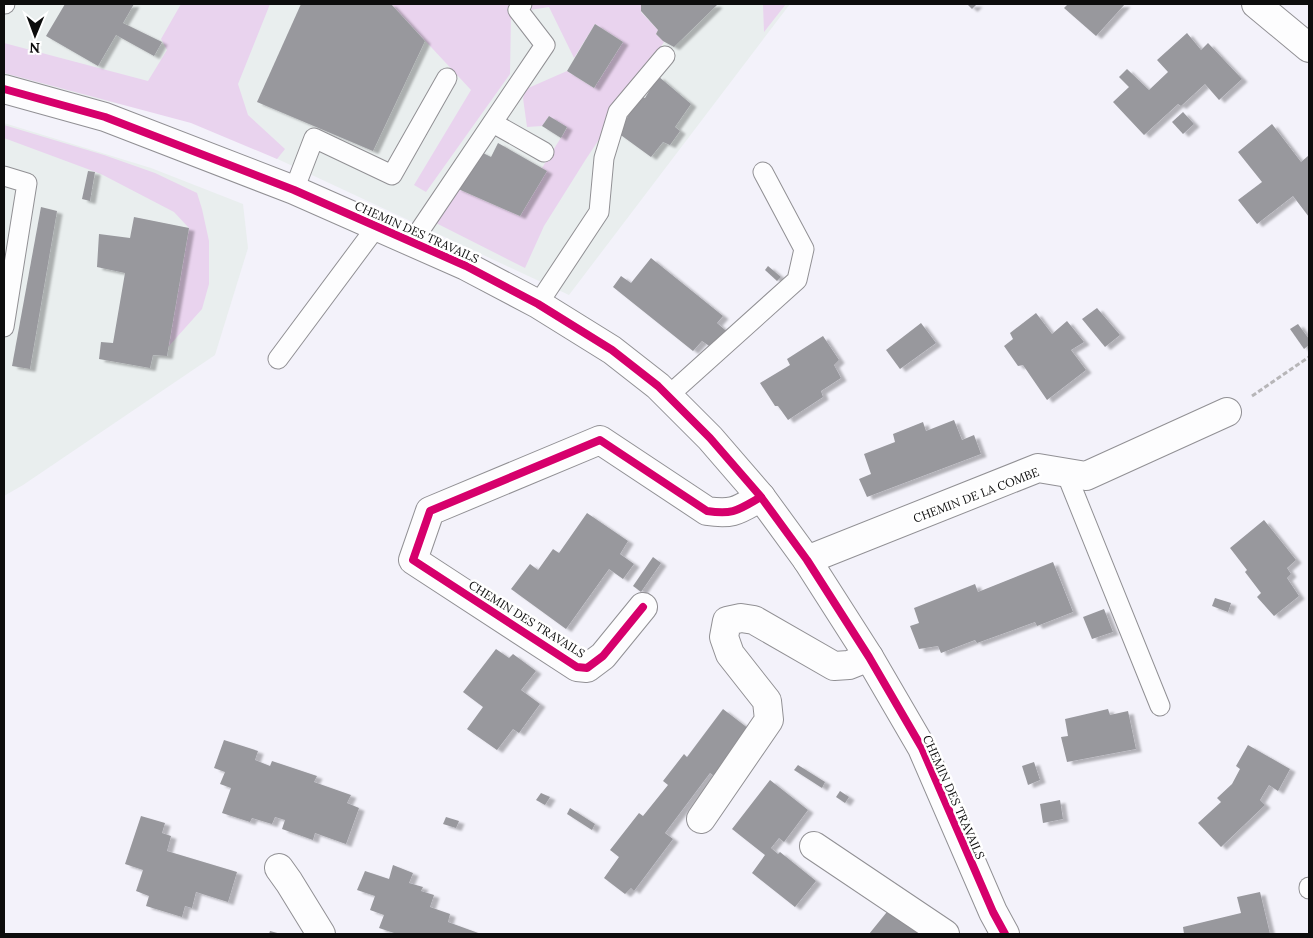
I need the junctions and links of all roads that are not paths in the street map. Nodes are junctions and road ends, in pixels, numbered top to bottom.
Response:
1 (522, 4) edge
2 (1256, 4) edge
3 (1309, 48) edge
4 (665, 56) dead end
5 (447, 78) dead end
6 (4, 89) edge
7 (493, 123) junction
8 (544, 152) dead end
9 (763, 172) dead end
10 (4, 176) edge
11 (294, 190) junction
12 (376, 226) junction
13 (412, 242) junction
14 (538, 304) junction
15 (4, 327) edge
16 (278, 359) dead end
17 (668, 396) junction
18 (1227, 412) road end
19 (1066, 473) junction
20 (761, 497) junction
21 (807, 560) junction
22 (642, 607) dead end
23 (869, 657) junction
24 (1160, 706) dead end
25 (701, 819) dead end
26 (814, 846) dead end
27 (279, 868) dead end
28 (321, 934) edge
29 (945, 934) edge
30 (1005, 934) edge

1 - 7 lane
2 - 3 street
4 - 14 lane
5 - 11 lane
6 - 11 street, CHEMIN DES TRAVAILS
7 - 8 lane
7 - 13 lane
9 - 17 lane
10 - 15 lane
11 - 12 street, CHEMIN DES TRAVAILS
12 - 13 street, CHEMIN DES TRAVAILS
12 - 16 lane
13 - 14 street, CHEMIN DES TRAVAILS
14 - 17 street, CHEMIN DES TRAVAILS
17 - 20 street, CHEMIN DES TRAVAILS
18 - 19 street, CHEMIN DE LA COMBE
19 - 21 street, CHEMIN DE LA COMBE
19 - 24 lane
20 - 21 street, CHEMIN DES TRAVAILS
20 - 22 street, CHEMIN DES TRAVAILS
21 - 23 street, CHEMIN DES TRAVAILS
23 - 25 street
23 - 30 street, CHEMIN DES TRAVAILS
26 - 29 street
27 - 28 street

